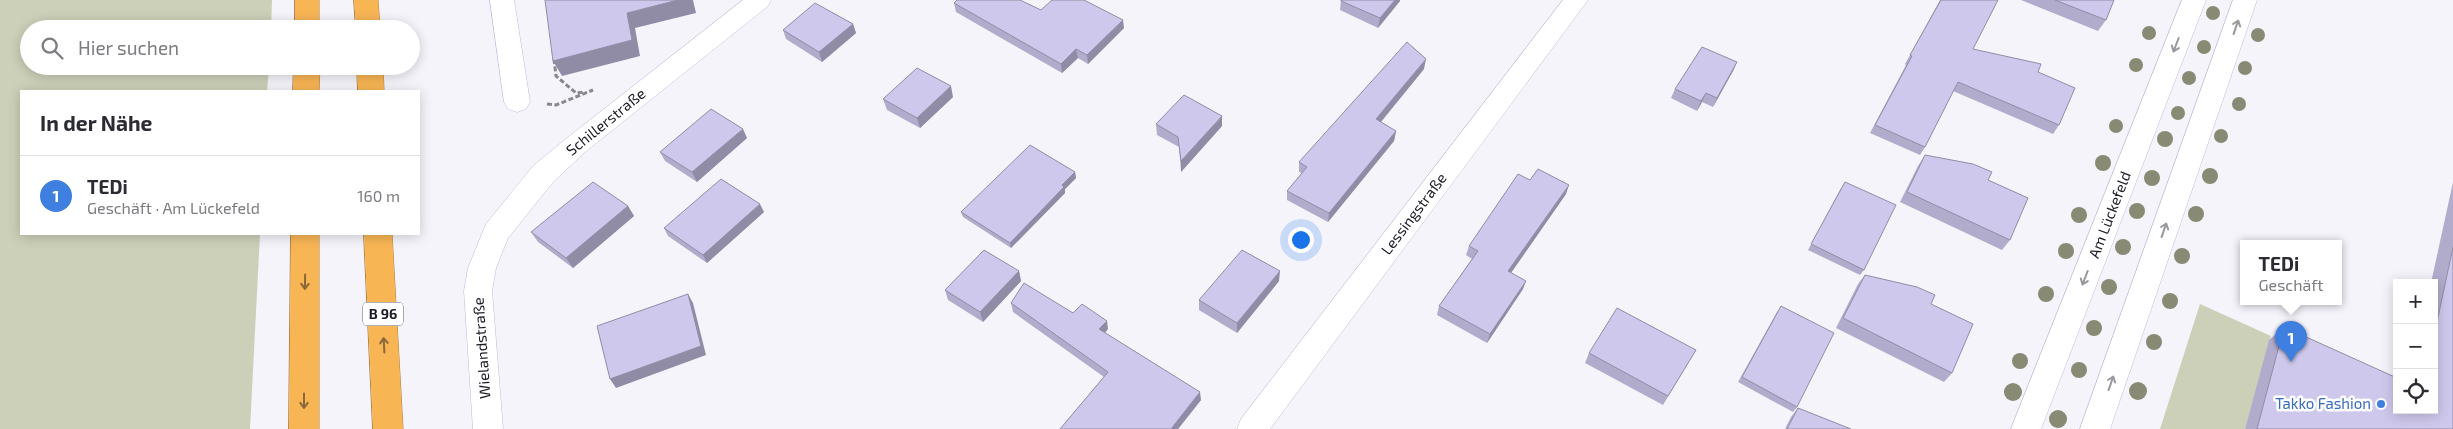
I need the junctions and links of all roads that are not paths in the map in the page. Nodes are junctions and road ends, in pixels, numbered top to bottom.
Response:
1 (307, 0) edge
2 (366, 0) edge
3 (502, 0) edge
4 (759, 0) edge
5 (1576, 0) edge
6 (2194, 0) edge
7 (2245, 0) edge
8 (307, 20) edge
9 (367, 20) edge
10 (307, 75) edge
11 (370, 75) edge
12 (306, 90) edge
13 (371, 90) edge
14 (517, 102) road end
15 (305, 235) edge
16 (378, 235) edge
17 (482, 268) joint
18 (304, 429) edge
19 (388, 429) edge
20 (488, 429) edge
21 (1252, 429) edge
22 (2026, 429) edge
23 (2094, 429) edge

1 - 8 highway
2 - 9 highway
3 - 14 street
4 - 17 street, Schillerstraße
5 - 21 street, Lessingstraße
6 -> 22 street, Am Lückefeld
23 -> 7 street
10 - 12 highway
11 - 13 highway
15 -> 18 highway
19 -> 16 highway, B 96
17 - 20 street, Wielandstraße

